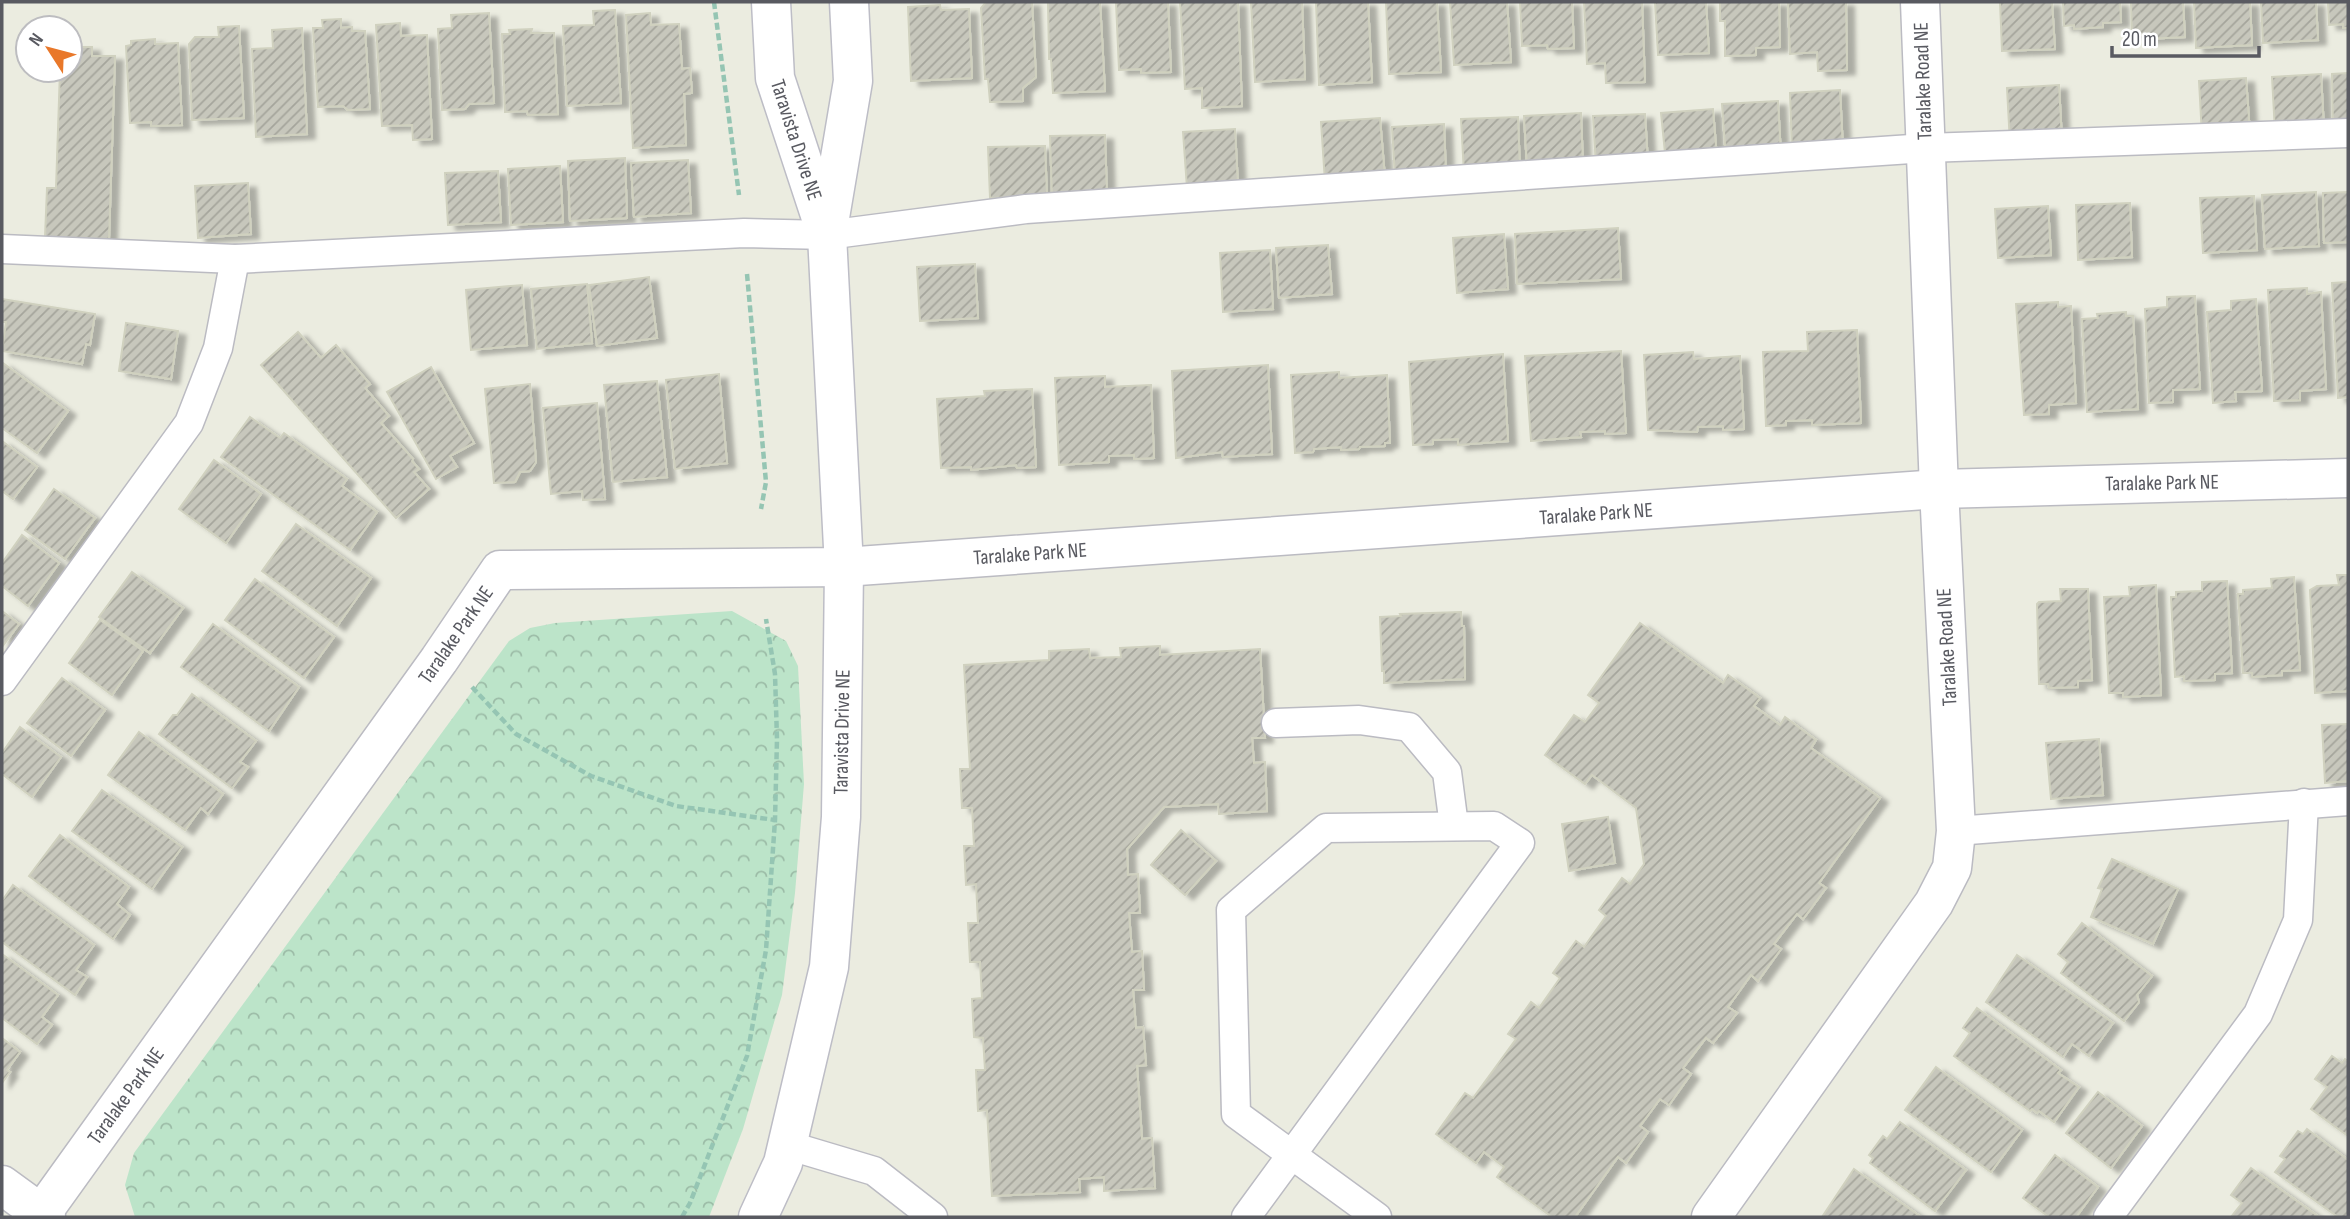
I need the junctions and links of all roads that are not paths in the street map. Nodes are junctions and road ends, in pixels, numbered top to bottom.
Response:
1 (771, 2) edge
2 (849, 2) edge
3 (1920, 2) edge
4 (2348, 133) edge
5 (1926, 148) junction
6 (827, 235) junction
7 (2, 249) edge
8 (235, 259) junction
9 (2348, 478) edge
10 (1939, 489) junction
11 (844, 567) junction
12 (2, 681) edge
13 (1276, 723) dead end
14 (2348, 801) edge
15 (2304, 803) junction
16 (1454, 826) junction
17 (1956, 831) junction
18 (787, 1144) junction
19 (1293, 1156) junction
20 (2, 1185) edge
21 (42, 1216) edge
22 (758, 1217) edge
23 (933, 1217) edge
24 (1246, 1217) edge
25 (1377, 1217) edge
26 (1711, 1217) edge
27 (2108, 1217) edge

1 - 6 street, Taravista Drive NE
2 - 6 street, Taravista Drive NE
3 - 5 street, Taralake Road NE
4 - 5 lane
5 - 6 lane
5 - 10 street, Taralake Road NE
6 - 8 lane
6 - 11 street, Taravista Drive NE
7 - 8 lane
8 - 12 lane
9 - 10 street, Taralake Park NE
10 - 11 street, Taralake Park NE
10 - 17 street, Taralake Road NE
11 - 18 street, Taravista Drive NE
11 - 21 street, Taralake Park NE
13 - 16 lane
14 - 15 lane
15 - 17 lane
15 - 27 lane
16 - 19 lane
16 - 19 lane
17 - 26 street, Taralake Road NE
18 - 22 street, Taravista Drive NE
18 - 23 lane
19 - 24 lane
19 - 25 lane
20 - 21 street

